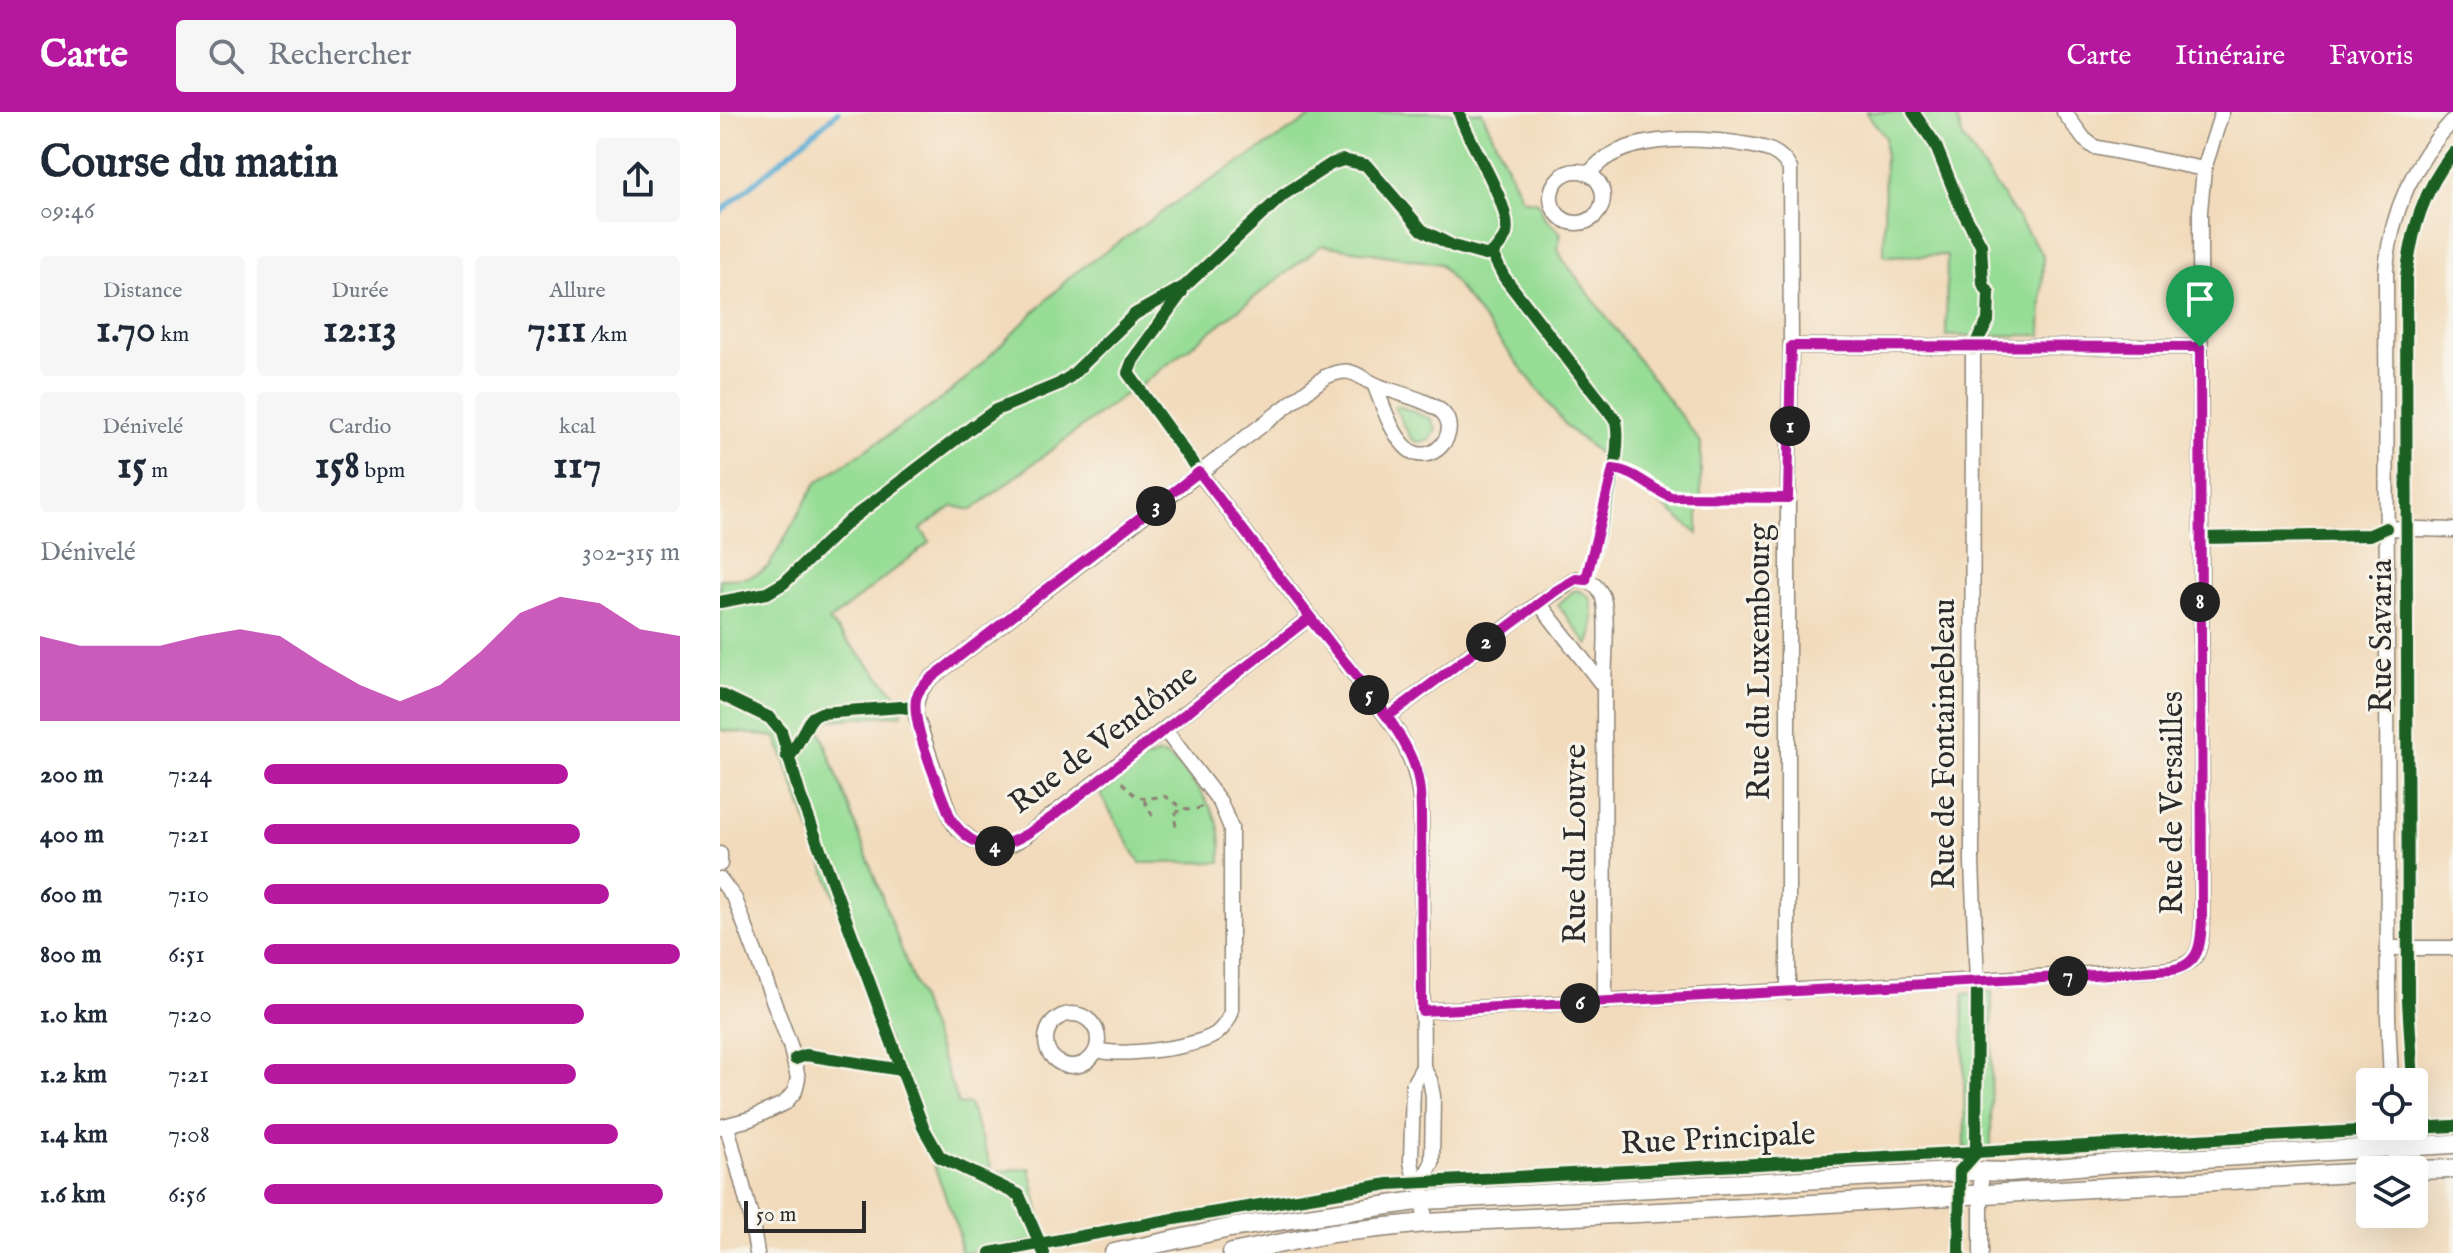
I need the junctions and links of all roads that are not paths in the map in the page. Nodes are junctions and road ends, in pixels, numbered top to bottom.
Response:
1 (2064, 112) edge
2 (2222, 112) edge
3 (2453, 120) edge
4 (2204, 169) junction
5 (1589, 174) dead end
6 (1791, 346) junction
7 (2200, 347) junction
8 (1973, 348) junction
9 (1374, 384) junction
10 (1199, 472) junction
11 (2386, 528) junction
12 (2453, 530) edge
13 (1539, 603) junction
14 (1309, 618) junction
15 (1604, 687) junction
16 (1387, 717) junction
17 (1165, 730) junction
18 (720, 854) edge
19 (720, 864) edge
20 (720, 879) edge
21 (2388, 948) junction
22 (2453, 948) edge
23 (1977, 982) junction
24 (1788, 992) junction
25 (1605, 1002) junction
26 (1422, 1011) junction
27 (1097, 1050) dead end
28 (1423, 1067) junction
29 (2391, 1068) edge
30 (724, 1127) edge
31 (2394, 1140) edge
32 (2453, 1144) edge
33 (2394, 1147) junction
34 (2394, 1156) edge
35 (2453, 1169) edge
36 (2428, 1170) edge
37 (1981, 1171) junction
38 (2356, 1173) edge
39 (1423, 1191) junction
40 (1981, 1194) junction
41 (1425, 1223) junction
42 (757, 1253) edge
43 (1114, 1253) edge
44 (1232, 1253) edge
45 (1981, 1253) edge

1 - 4 street
2 - 4 street, Rue de Versailles
3 - 11 street, Rue Savaria
4 - 7 street, Rue de Versailles
5 - 6 street, Rue du Luxembourg
6 - 8 street
6 - 24 street, Rue du Luxembourg
7 - 8 street
7 - 23 street, Rue de Versailles
8 - 23 street, Rue de Fontainebleau
9 - 9 street, Rue de Vendôme
9 - 10 street, Rue de Vendôme
10 - 14 street
10 - 17 street, Rue de Vendôme
11 - 12 street
11 - 21 street, Rue Savaria
13 - 15 street
13 - 15 street, Rue du Louvre
13 - 16 street, Rue du Louvre
14 - 16 street
14 - 17 street, Rue de Vendôme
15 - 25 street, Rue du Louvre
16 - 26 street
17 - 27 street
18 - 19 street
20 - 30 street
21 - 22 street
21 - 29 street, Rue Savaria
23 - 24 street, Rue de Versailles
24 - 25 street, Rue de Versailles
25 - 26 street, Rue de Versailles
26 - 28 street
28 - 39 street
28 - 39 street
30 - 42 street
31 - 33 street
32 - 33 street, Rue Principale
33 - 34 street
33 - 37 street, Rue Principale
35 - 36 street
37 - 39 street, Rue Principale
37 - 40 street
38 - 40 street
39 - 41 street
39 - 43 street, Rue Principale
40 - 41 street
40 - 45 street
41 - 44 street

